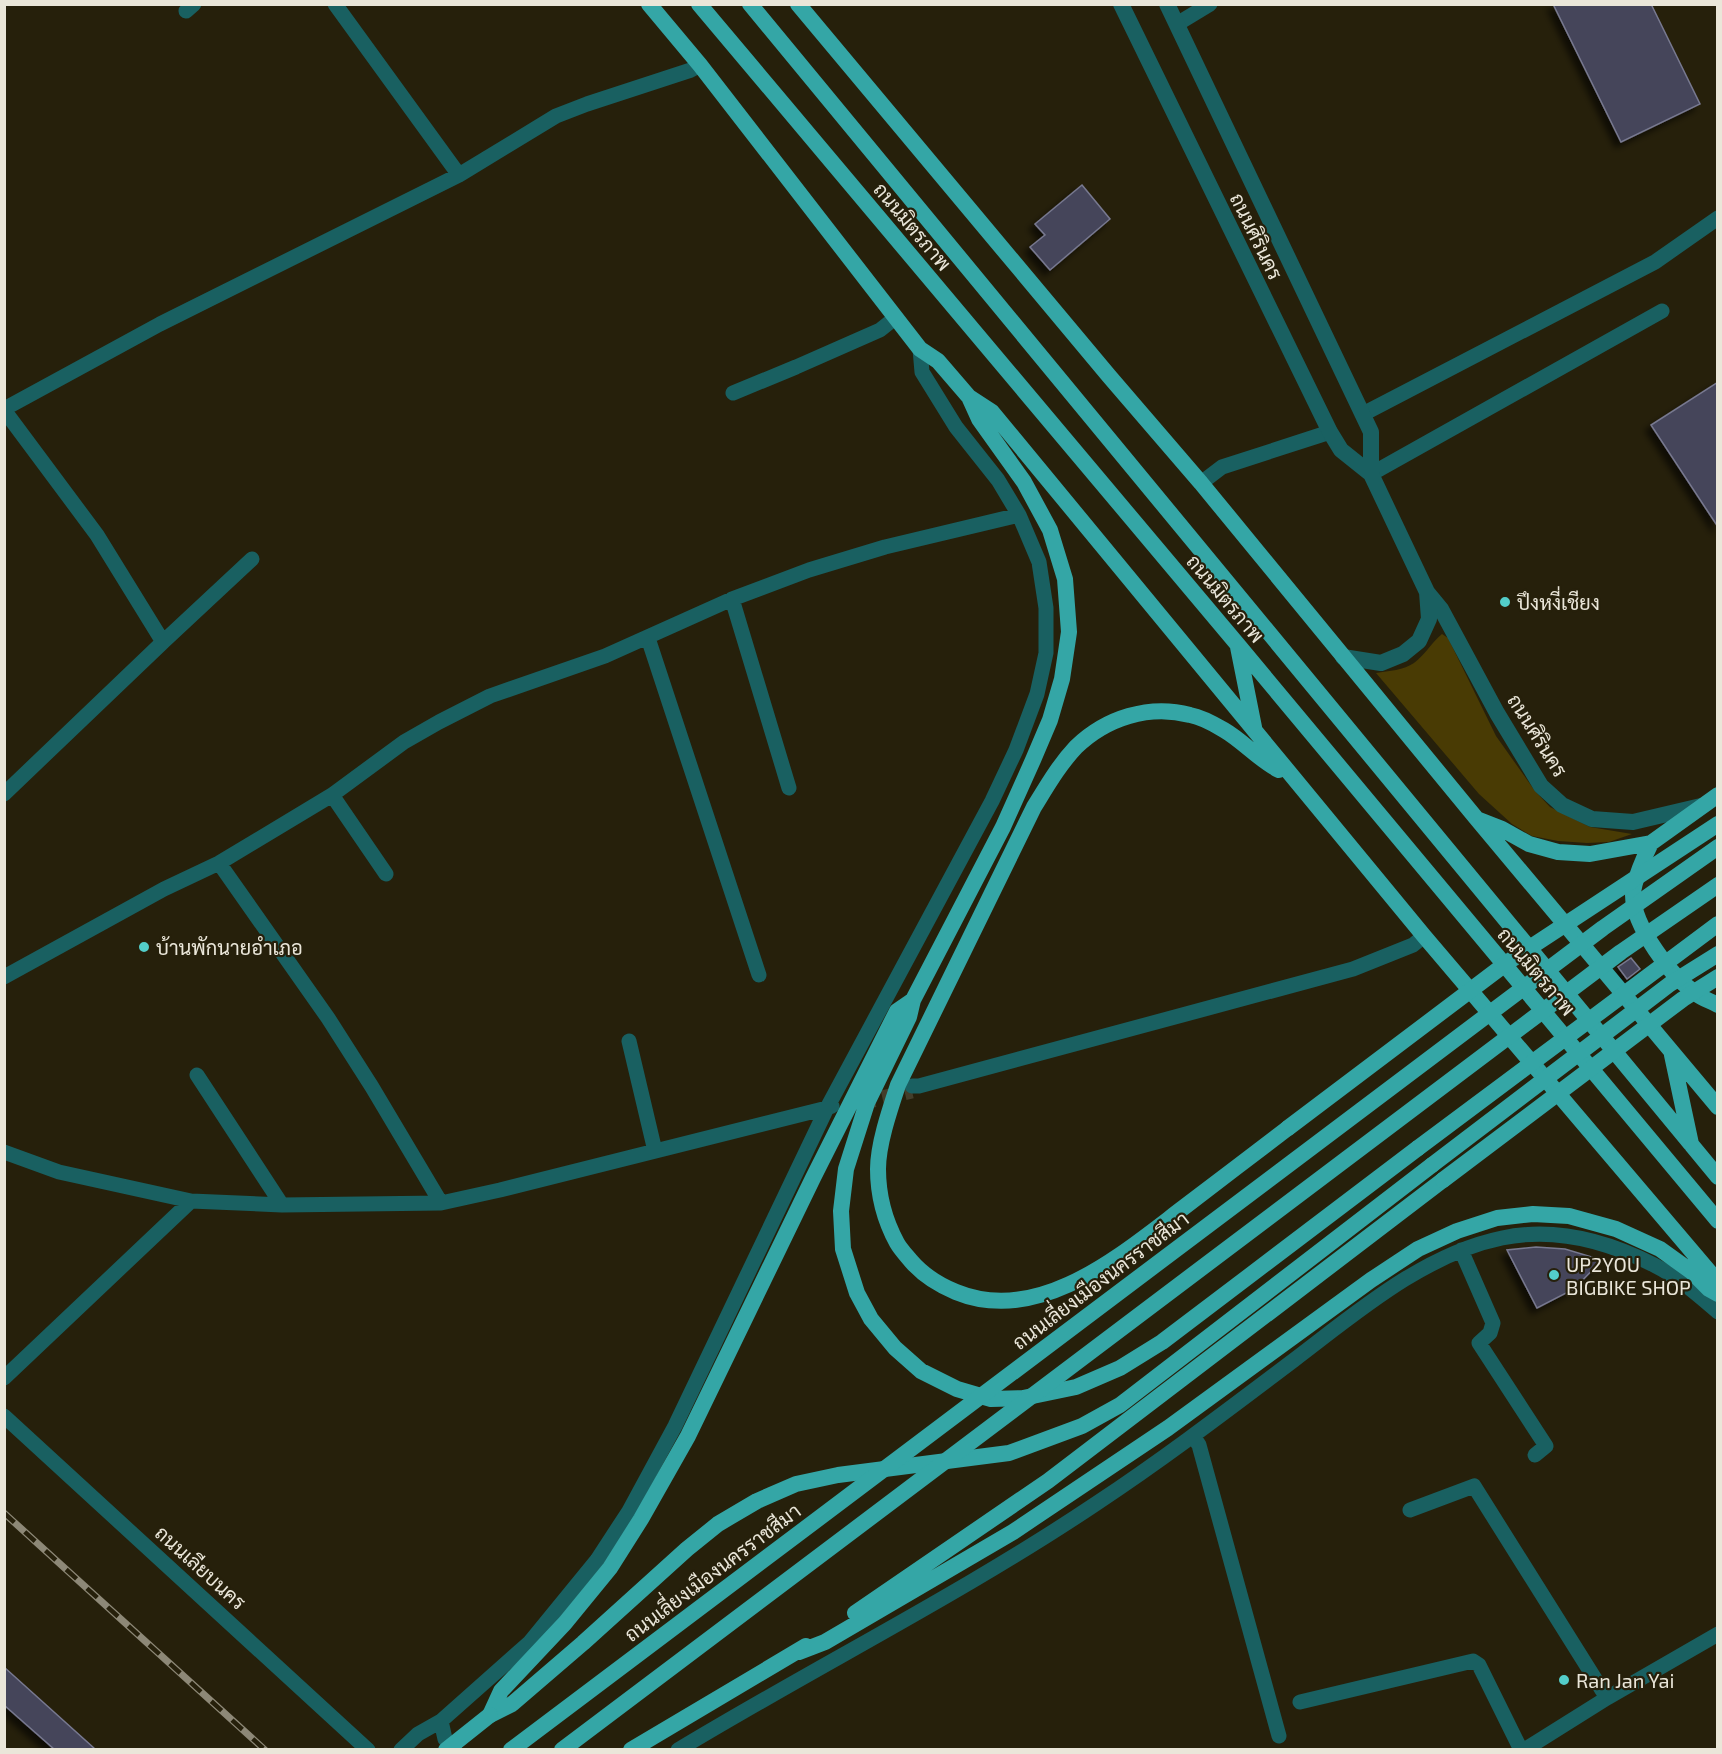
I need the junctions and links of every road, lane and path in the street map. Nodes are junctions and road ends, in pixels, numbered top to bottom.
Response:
1 (335, 4) edge
2 (650, 4) edge
3 (699, 4) edge
4 (750, 4) edge
5 (798, 4) edge
6 (1121, 4) edge
7 (1167, 4) edge
8 (1210, 4) edge
9 (1177, 24) junction
10 (700, 65) junction
11 (459, 175) junction
12 (1718, 218) edge
13 (1662, 311) dead end
14 (896, 318) junction
15 (920, 350) junction
16 (733, 393) dead end
17 (969, 397) junction
18 (4, 409) edge
19 (1363, 414) junction
20 (1330, 432) junction
21 (1371, 474) junction
22 (1201, 483) junction
23 (1019, 515) junction
24 (252, 559) dead end
25 (1427, 592) junction
26 (732, 599) junction
27 (648, 638) junction
28 (163, 642) junction
29 (1238, 645) junction
30 (1343, 657) junction
31 (1254, 731) junction
32 (1291, 776) junction
33 (789, 788) dead end
34 (4, 794) edge
35 (332, 795) junction
36 (1718, 795) edge
37 (1701, 807) junction
38 (1476, 818) junction
39 (1718, 824) edge
40 (1651, 843) junction
41 (1718, 847) edge
42 (219, 863) junction
43 (386, 874) dead end
44 (1718, 885) edge
45 (1718, 924) edge
46 (1424, 936) junction
47 (1718, 954) edge
48 (759, 975) dead end
49 (1718, 976) edge
50 (4, 977) edge
51 (913, 1000) junction
52 (1718, 1005) edge
53 (629, 1041) dead end
54 (1671, 1051) junction
55 (197, 1075) dead end
56 (914, 1088) tunnel mouth
57 (832, 1107) junction
58 (1718, 1107) edge
59 (1692, 1146) junction
60 (655, 1151) junction
61 (4, 1152) edge
62 (1718, 1177) edge
63 (191, 1201) junction
64 (441, 1203) junction
65 (282, 1205) junction
66 (1718, 1221) edge
67 (1461, 1250) junction
68 (1718, 1282) edge
69 (1718, 1294) edge
70 (1718, 1312) edge
71 (4, 1378) edge
72 (4, 1416) edge
73 (1193, 1436) junction
74 (1535, 1455) dead end
75 (1410, 1510) dead end
76 (1718, 1634) edge
77 (799, 1652) junction
78 (1607, 1698) junction
79 (1300, 1702) dead end
80 (490, 1715) junction
81 (441, 1721) junction
82 (1279, 1736) dead end
83 (368, 1749) edge
84 (401, 1749) edge
85 (446, 1749) edge
86 (455, 1749) edge
87 (511, 1749) edge
88 (562, 1749) edge
89 (631, 1749) edge
90 (678, 1749) edge
91 (1522, 1749) edge

1 - 11 street
2 - 10 highway
3 - 29 highway, ถนนมิตรภาพ
4 - 59 highway, ถนนมิตรภาพ
5 - 22 highway
6 - 20 street, ถนนศิรินคร
7 - 9 street, ถนนศิรินคร
8 - 9 street
9 - 19 street, ถนนศิรินคร
10 - 11 street
10 - 14 highway
11 - 18 street
12 - 19 street
13 - 21 street
14 - 15 highway
14 - 16 street
15 - 17 highway
15 - 23 street
17 - 31 highway
17 - 51 highway
18 - 28 street
19 - 21 street, ถนนศิรินคร
20 - 21 street, ถนนศิรินคร
20 - 22 street
21 - 25 street, ถนนศิรินคร
22 - 30 highway
23 - 26 street
23 - 57 street
24 - 28 street
25 - 30 street, ถนนศิรินคร
25 - 37 street, ถนนศิรินคร
26 - 27 street
26 - 33 street
27 - 35 street
27 - 48 street
28 - 34 street
29 - 31 highway
29 - 66 highway, ถนนมิตรภาพ
30 - 38 highway
31 - 32 highway
32 - 39 highway, bridge
32 - 46 highway
35 - 42 street
35 - 43 street
36 - 37 highway
37 - 40 highway
38 - 40 highway
38 - 54 highway
40 - 52 highway
41 - 87 highway, ถนนเลี่ยงเมืองนครราชสีมา, bridge
42 - 50 street
42 - 64 street
44 - 88 highway, bridge
45 - 51 highway, bridge
46 - 56 street
46 - 68 highway
47 - 80 highway, bridge
49 - 77 highway, bridge
51 - 80 highway
53 - 60 street
54 - 58 highway
54 - 59 highway
55 - 65 street
57 - 60 street
57 - 81 street
59 - 62 highway, ถนนมิตรภาพ
60 - 64 street
61 - 63 street
63 - 65 street
63 - 71 street
64 - 65 street
67 - 70 street
67 - 73 street
67 - 74 street
69 - 77 highway
72 - 83 street, ถนนเลียบนคร
73 - 82 street
73 - 90 street
75 - 78 street
76 - 78 street
77 - 89 highway
78 - 91 street
79 - 91 street
80 - 85 highway, bridge
81 - 84 street
81 - 86 street

